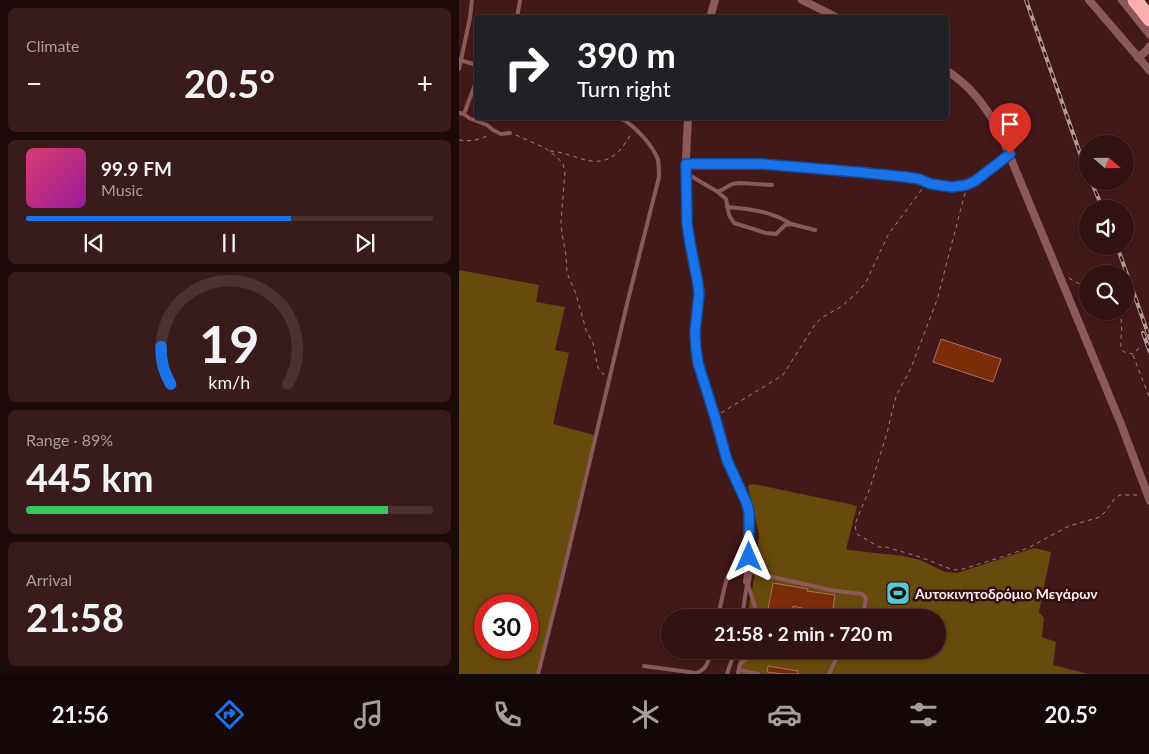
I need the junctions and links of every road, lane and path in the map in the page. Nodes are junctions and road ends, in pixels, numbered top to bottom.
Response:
1 (472, 0) edge
2 (519, 0) edge
3 (715, 0) edge
4 (802, 0) edge
5 (1089, 0) edge
6 (1122, 0) edge
7 (1135, 0) edge
8 (517, 15) edge
9 (711, 15) edge
10 (833, 15) edge
11 (1149, 19) edge
12 (1149, 35) edge
13 (1149, 46) edge
14 (1139, 58) junction
15 (460, 60) edge
16 (474, 64) edge
17 (459, 69) edge
18 (1149, 71) edge
19 (949, 73) edge
20 (474, 86) edge
21 (461, 114) edge
22 (474, 120) edge
23 (474, 120) edge
24 (623, 120) edge
25 (688, 120) edge
26 (635, 129) junction
27 (495, 131) junction
28 (510, 134) joint
29 (459, 140) edge
30 (549, 151) junction
31 (1010, 154) junction
32 (686, 164) junction
33 (687, 173) junction
34 (928, 183) junction
35 (771, 185) dead end
36 (966, 185) junction
37 (718, 192) junction
38 (727, 207) junction
39 (791, 224) junction
40 (815, 230) dead end
41 (1060, 276) junction
42 (1079, 284) edge
43 (1120, 320) edge
44 (1142, 345) dead end
45 (1133, 354) junction
46 (609, 380) junction
47 (1149, 399) edge
48 (715, 417) junction
49 (1148, 498) edge
50 (749, 571) junction
51 (747, 581) junction
52 (720, 609) edge
53 (743, 609) edge
54 (755, 609) edge
55 (864, 609) edge
56 (708, 659) edge
57 (732, 659) edge
58 (746, 659) edge
59 (835, 659) edge
60 (644, 666) dead end
61 (738, 672) edge
62 (539, 674) edge
63 (727, 674) edge
64 (753, 674) edge
65 (758, 674) edge
66 (829, 674) edge

1 - 15 lane
2 - 8 lane
3 - 9 street
4 - 10 street
5 - 14 street
6 - 12 street
7 - 11 highway
13 - 14 street
14 - 18 street
15 - 16 lane
15 - 17 lane
19 - 31 street
20 - 21 lane
21 - 22 lane
23 - 27 lane
24 - 26 lane
25 - 32 street
26 - 30 path
26 - 46 lane
27 - 28 lane
27 - 29 path
28 - 30 path
30 - 46 path
31 - 36 street
31 - 41 street
32 - 33 street
32 - 34 street
33 - 37 lane
33 - 48 street
34 - 36 street
34 - 48 path
35 - 37 lane
36 - 49 path
37 - 38 lane
38 - 39 lane
38 - 39 lane
39 - 40 lane
41 - 42 path
41 - 49 street
43 - 45 path
44 - 45 path
45 - 47 path
46 - 62 lane
48 - 50 street
50 - 51 street
50 - 52 lane
50 - 55 lane
51 - 53 lane
51 - 54 lane
56 - 60 lane
57 - 63 lane
58 - 61 lane
59 - 66 lane
61 - 64 lane
64 - 65 lane

